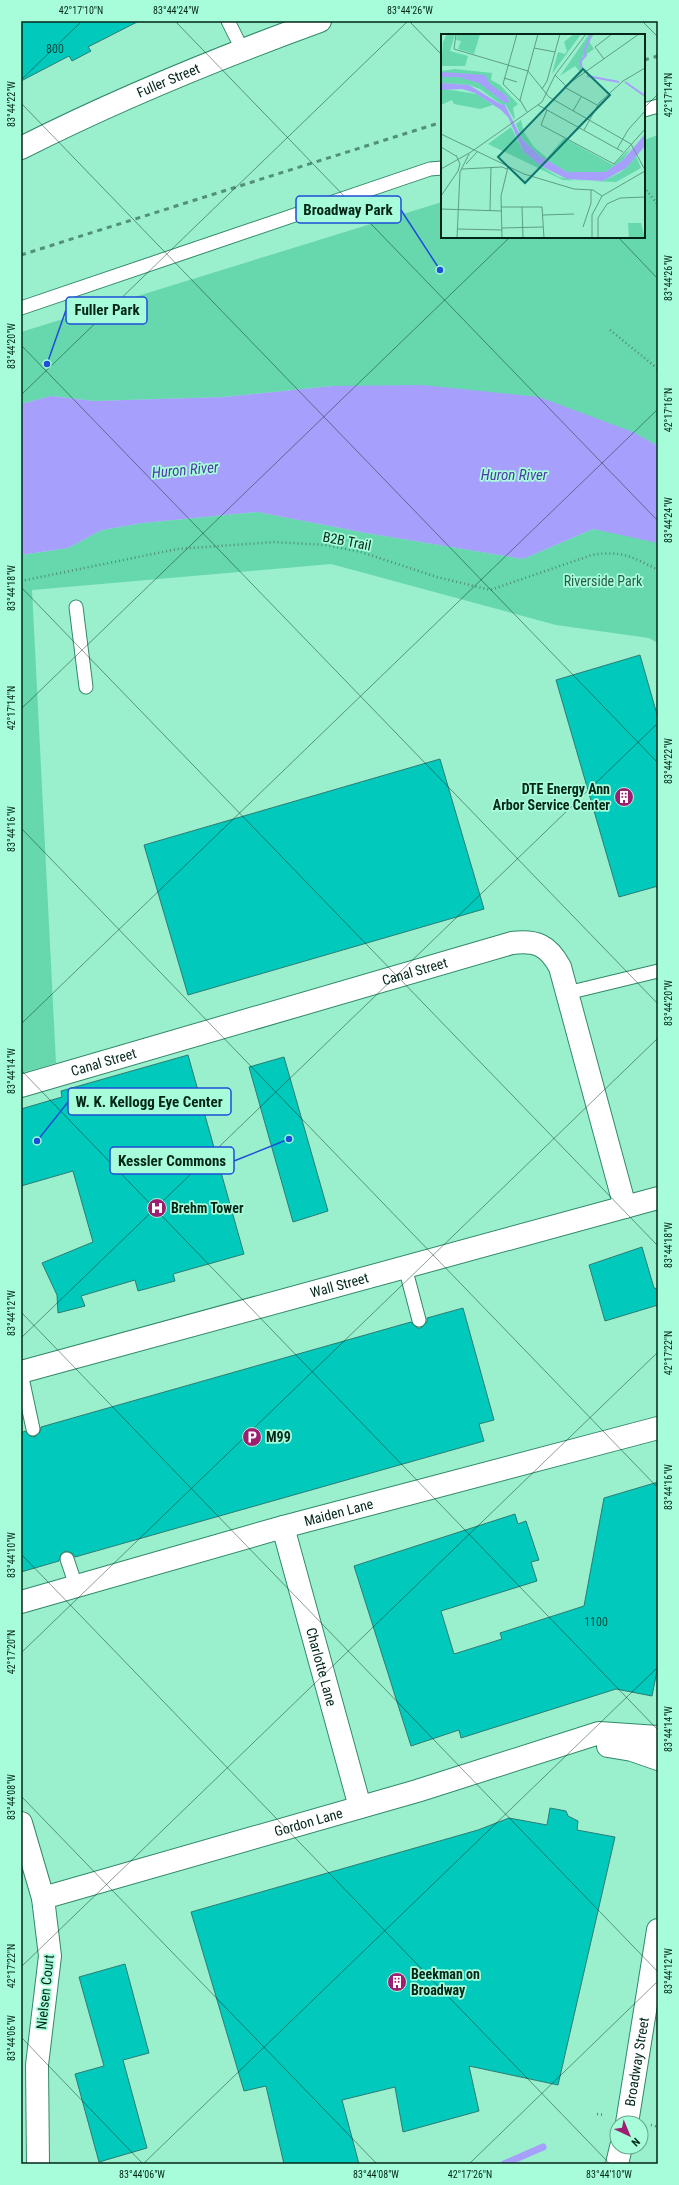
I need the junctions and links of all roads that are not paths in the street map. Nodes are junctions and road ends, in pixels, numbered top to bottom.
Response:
1 (228, 21) edge
2 (320, 21) edge
3 (242, 49) junction
4 (658, 106) edge
5 (645, 110) edge
6 (21, 148) edge
7 (441, 168) edge
8 (21, 308) edge
9 (76, 607) dead end
10 (86, 688) dead end
11 (658, 971) edge
12 (567, 993) junction
13 (21, 1086) edge
14 (658, 1198) edge
15 (625, 1207) junction
16 (406, 1267) junction
17 (420, 1320) dead end
18 (21, 1372) edge
19 (658, 1428) edge
20 (33, 1429) dead end
21 (283, 1527) junction
22 (67, 1559) dead end
23 (76, 1586) junction
24 (21, 1602) edge
25 (658, 1737) edge
26 (573, 1743) junction
27 (658, 1759) edge
28 (360, 1807) junction
29 (21, 1823) edge
30 (43, 1898) junction
31 (658, 1930) edge
32 (628, 2115) edge
33 (38, 2164) edge

1 - 3 lane
2 - 3 street, Fuller Street
3 - 6 street, Fuller Street
4 - 5 lane
7 - 8 lane
9 - 10 lane
11 - 12 lane
12 - 13 street, Canal Street
12 - 15 street, Canal Street
14 - 15 street, Wall Street
15 - 16 street, Wall Street
16 - 17 lane
16 - 18 street, Wall Street
18 - 20 lane
19 - 21 street, Maiden Lane
21 - 23 street, Maiden Lane
21 - 28 street, Charlotte Lane
22 - 23 lane
23 - 24 street, Maiden Lane
25 - 26 street, Gordon Lane
26 - 27 street, Gordon Lane
26 - 28 street, Gordon Lane
28 - 30 street, Gordon Lane
29 - 30 street, Nielsen Court
30 - 33 street, Nielsen Court
31 - 32 street, Broadway Street

